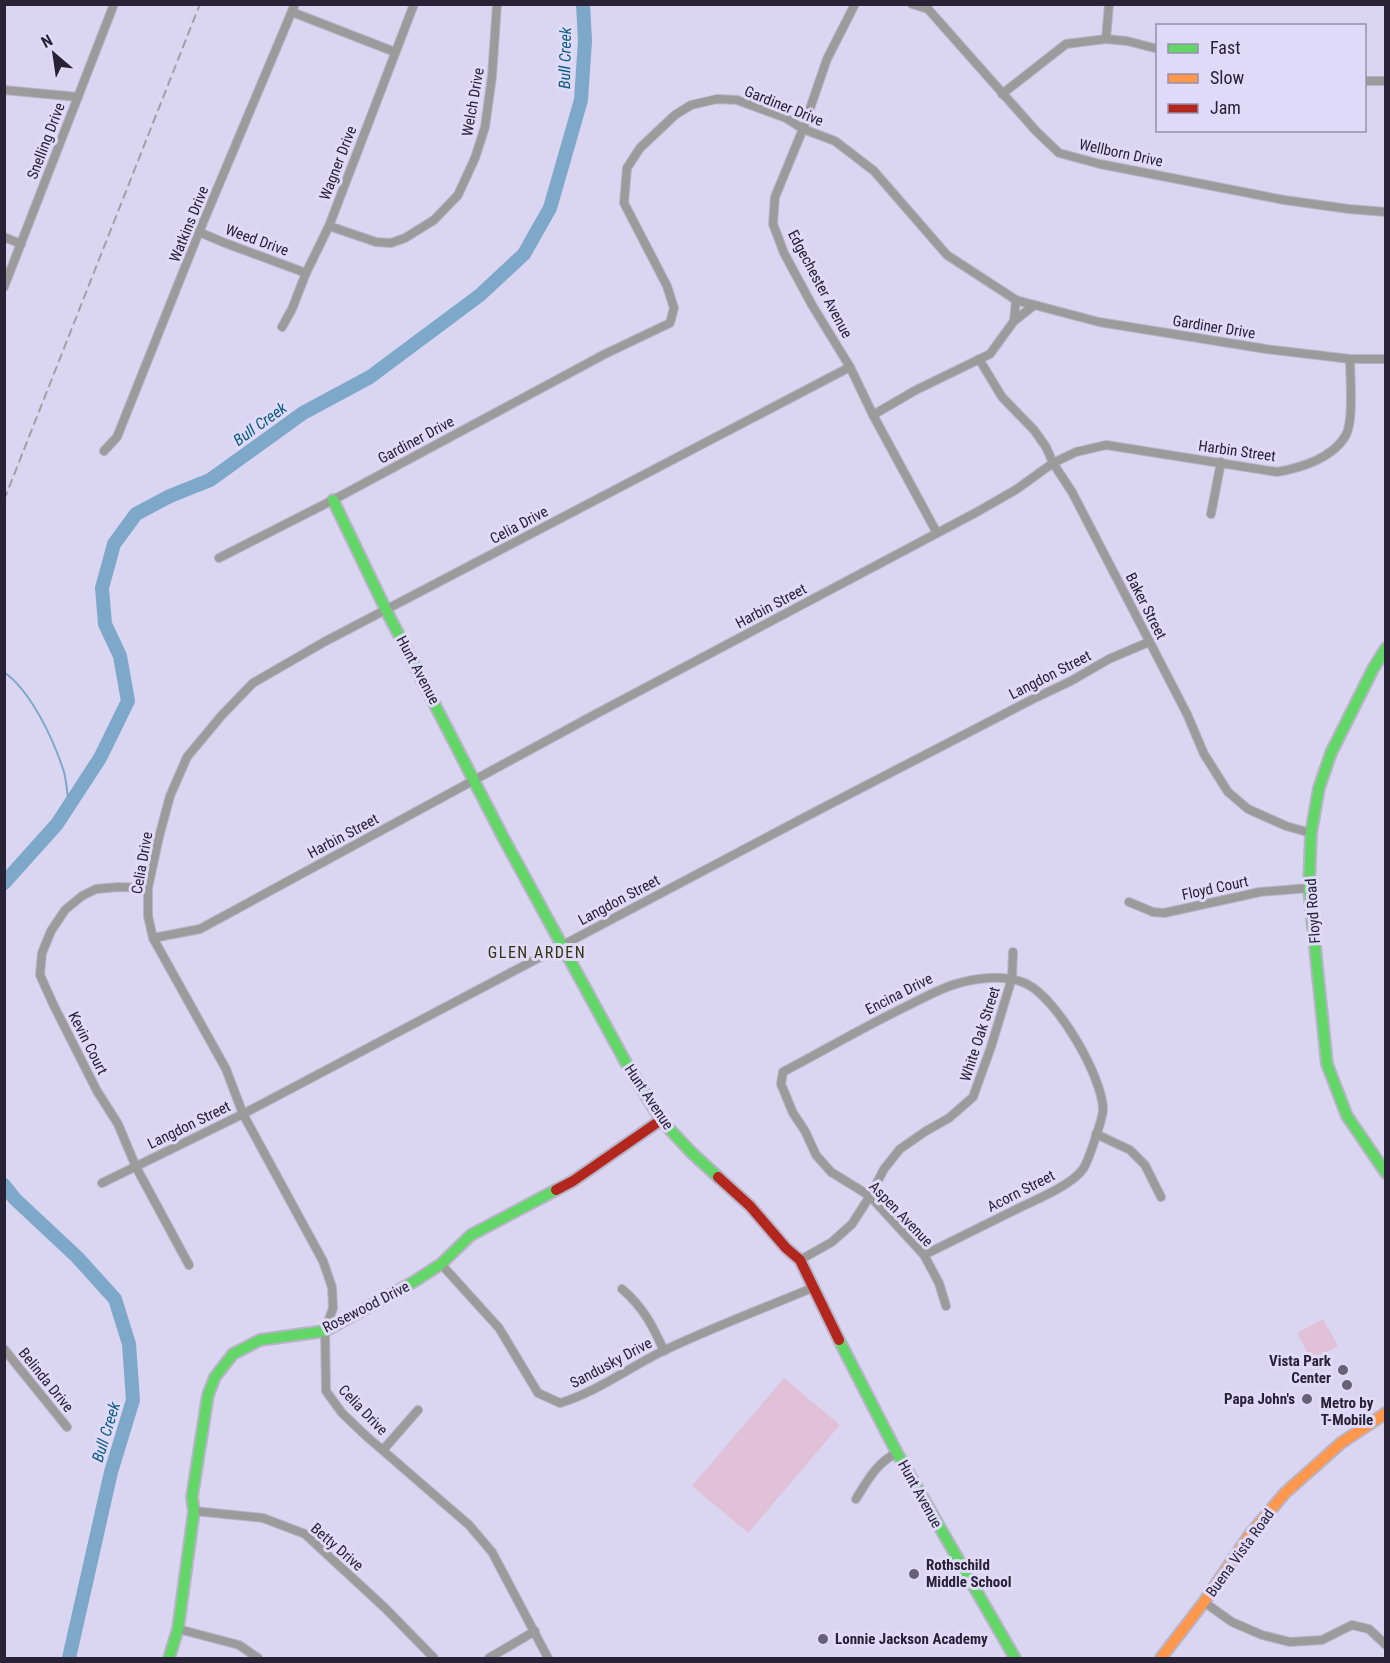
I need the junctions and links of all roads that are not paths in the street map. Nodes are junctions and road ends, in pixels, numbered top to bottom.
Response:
1 (114, 4) edge
2 (414, 4) edge
3 (497, 4) edge
4 (855, 4) edge
5 (912, 4) edge
6 (1109, 4) edge
7 (931, 7) edge
8 (294, 8) edge
9 (1106, 39) junction
10 (1156, 48) edge
11 (394, 52) junction
12 (1366, 81) edge
13 (1386, 81) edge
14 (4, 90) edge
15 (1002, 94) junction
16 (78, 97) junction
17 (803, 129) junction
18 (1386, 212) edge
19 (329, 226) junction
20 (200, 232) junction
21 (4, 237) edge
22 (21, 244) junction
23 (306, 273) junction
24 (4, 287) edge
25 (1016, 300) junction
26 (1034, 306) junction
27 (1014, 321) junction
28 (282, 327) dead end
29 (979, 359) junction
30 (1350, 359) junction
31 (1386, 359) edge
32 (850, 367) junction
33 (873, 415) junction
34 (104, 451) dead end
35 (1221, 462) junction
36 (1053, 464) junction
37 (333, 500) junction
38 (1211, 514) dead end
39 (937, 533) junction
40 (219, 558) dead end
41 (386, 610) junction
42 (1149, 642) junction
43 (1386, 648) edge
44 (486, 774) junction
45 (474, 780) junction
46 (482, 795) junction
47 (1311, 833) junction
48 (148, 888) junction
49 (1309, 888) junction
50 (1129, 902) dead end
51 (153, 938) junction
52 (562, 946) junction
53 (1013, 952) dead end
54 (1012, 978) junction
55 (838, 1042) joint
56 (243, 1114) junction
57 (661, 1120) junction
58 (1096, 1134) junction
59 (136, 1167) junction
60 (1386, 1173) edge
61 (102, 1183) dead end
62 (870, 1196) junction
63 (1161, 1197) dead end
64 (924, 1255) junction
65 (800, 1260) junction
66 (441, 1264) junction
67 (189, 1265) dead end
68 (812, 1288) junction
69 (622, 1289) dead end
70 (946, 1305) dead end
71 (325, 1331) junction
72 (4, 1349) edge
73 (664, 1351) junction
74 (418, 1410) dead end
75 (1386, 1413) edge
76 (67, 1427) dead end
77 (383, 1450) junction
78 (897, 1453) junction
79 (856, 1499) dead end
80 (194, 1511) junction
81 (1204, 1602) junction
82 (178, 1629) junction
83 (535, 1631) junction
84 (1386, 1646) edge
85 (169, 1659) edge
86 (258, 1659) edge
87 (434, 1659) edge
88 (489, 1659) edge
89 (548, 1659) edge
90 (1015, 1659) edge
91 (1161, 1659) edge

1 - 16 street, Snelling Drive
2 - 11 street, Wagner Drive
3 - 19 street, Welch Drive
4 - 17 street, Edgechester Avenue
5 - 7 street, Wellborn Drive
6 - 9 street
7 - 15 street, Wellborn Drive
8 - 11 street
8 - 20 street, Watkins Drive
9 - 10 street
9 - 15 street
11 - 19 street, Wagner Drive
12 - 13 street
14 - 16 street
15 - 18 street, Wellborn Drive
16 - 22 street, Snelling Drive
17 - 25 street, Gardiner Drive
17 - 32 street, Edgechester Avenue
17 - 37 street, Gardiner Drive
19 - 23 street, Wagner Drive
20 - 23 street, Weed Drive
20 - 34 street, Watkins Drive
21 - 22 street
22 - 24 street, Snelling Drive
23 - 28 street, Wagner Drive
25 - 26 street, Gardiner Drive
25 - 27 street
26 - 27 street
26 - 30 street, Gardiner Drive
27 - 29 street
29 - 33 street
29 - 36 street, Baker Street
30 - 31 street, Gardiner Drive
30 - 35 street, Harbin Street
32 - 33 street, Edgechester Avenue
32 - 41 street, Celia Drive
33 - 39 street, Edgechester Avenue
35 - 36 street, Harbin Street
35 - 38 street
36 - 39 street, Harbin Street
36 - 42 street, Baker Street
37 - 40 street, Gardiner Drive
37 - 41 street, Hunt Avenue
39 - 44 street, Harbin Street
41 - 45 street, Hunt Avenue
41 - 48 street, Celia Drive
42 - 47 street, Baker Street
42 - 52 street, Langdon Street
43 - 47 street, Floyd Road
44 - 45 street, Harbin Street
44 - 46 street
45 - 46 street, Hunt Avenue
45 - 51 street, Harbin Street
46 - 52 street, Hunt Avenue
47 - 49 street, Floyd Road
48 - 51 street, Celia Drive
48 - 59 street, Kevin Court
49 - 50 street, Floyd Court
49 - 60 street, Floyd Road
51 - 56 street, Celia Drive
52 - 56 street, Langdon Street
52 - 57 street, Hunt Avenue
53 - 54 street, White Oak Street
54 - 55 street, Encina Drive
54 - 58 street, Acorn Street
54 - 62 street, White Oak Street
55 - 62 street, Aspen Avenue
56 - 59 street, Langdon Street
56 - 71 street, Celia Drive
57 - 65 street, Hunt Avenue
57 - 66 street, Rosewood Drive
58 - 63 street
58 - 64 street, Acorn Street
59 - 61 street, Langdon Street
59 - 67 street, Kevin Court
62 - 64 street, Aspen Avenue
62 - 65 street, White Oak Street
64 - 70 street, Aspen Avenue
65 - 68 street, Hunt Avenue
66 - 71 street, Rosewood Drive
66 - 73 street, Sandusky Drive
68 - 73 street, Sandusky Drive
68 - 78 street, Hunt Avenue
69 - 73 street
71 - 77 street, Celia Drive
71 - 80 street, Rosewood Drive
72 - 76 street, Belinda Drive
74 - 77 street
75 - 81 street, Buena Vista Road
77 - 83 street, Celia Drive
78 - 79 street
78 - 90 street, Hunt Avenue
80 - 82 street, Rosewood Drive
80 - 87 street, Betty Drive
81 - 84 street
81 - 91 street, Buena Vista Road
82 - 85 street, Rosewood Drive
82 - 86 street
83 - 88 street
83 - 89 street, Celia Drive

